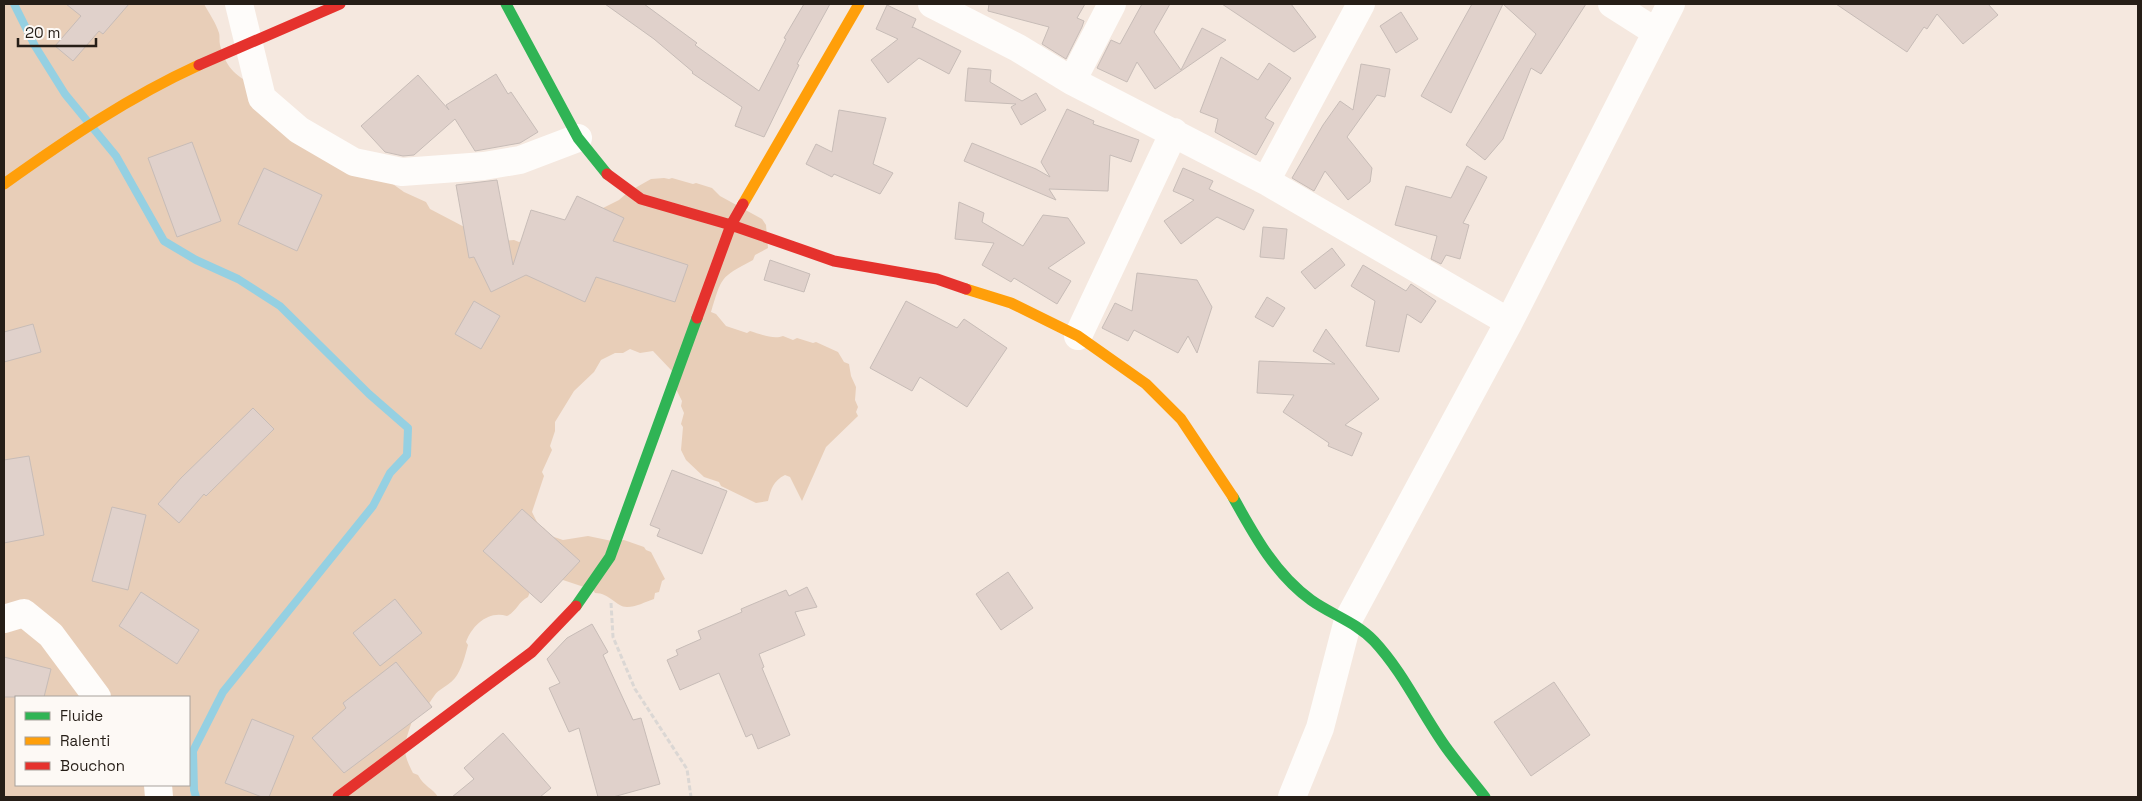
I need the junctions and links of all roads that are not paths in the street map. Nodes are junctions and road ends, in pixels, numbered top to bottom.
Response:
1 (239, 4) edge
2 (340, 4) edge
3 (506, 4) edge
4 (859, 4) edge
5 (932, 4) edge
6 (1112, 4) edge
7 (1361, 4) edge
8 (1612, 4) edge
9 (1671, 4) edge
10 (1656, 32) junction
11 (248, 46) junction
12 (1072, 81) junction
13 (1174, 132) junction
14 (578, 138) junction
15 (1266, 181) junction
16 (4, 184) edge
17 (731, 225) junction
18 (1509, 322) junction
19 (1078, 336) junction
20 (4, 618) edge
21 (1348, 620) junction
22 (96, 696) edge
23 (338, 797) edge
24 (1292, 797) edge
25 (1485, 797) edge

1 - 11 street
2 - 11 street
3 - 14 street
4 - 17 street
5 - 12 street
6 - 12 street
7 - 15 street
8 - 10 street
9 - 10 street
10 - 18 street
11 - 14 street
11 - 16 street
12 - 13 street
13 - 15 street
13 - 19 street
14 - 17 street
15 - 18 street
17 - 19 street
17 - 23 street
18 - 21 street
19 - 21 street
20 - 22 street
21 - 24 street
21 - 25 street

